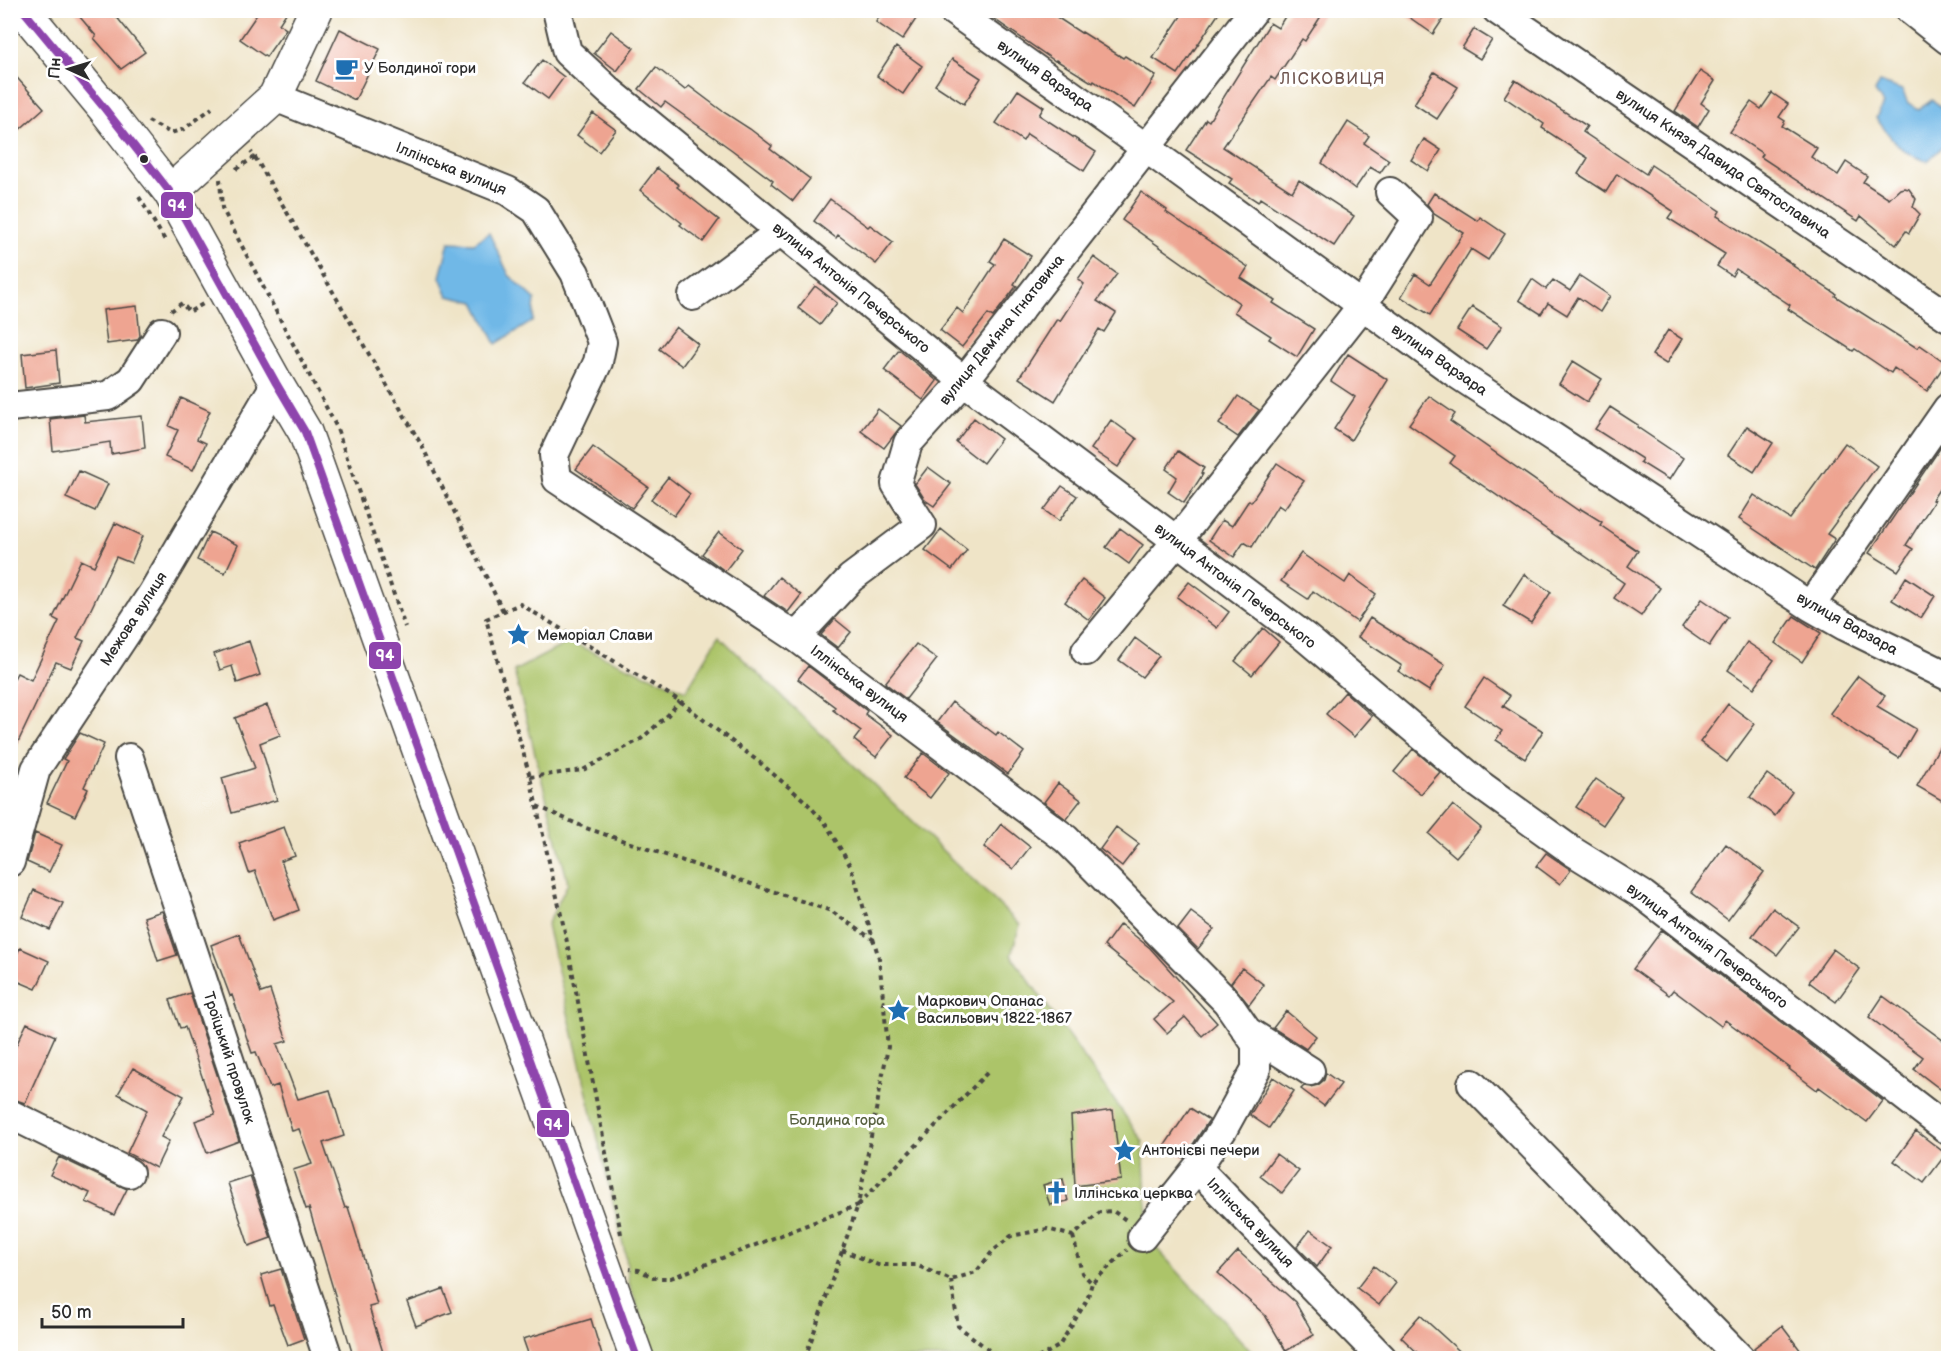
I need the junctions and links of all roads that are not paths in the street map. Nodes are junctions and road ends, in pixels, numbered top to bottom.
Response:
1 (23, 10) edge
2 (316, 10) edge
3 (557, 10) edge
4 (952, 10) edge
5 (1254, 10) edge
6 (1497, 10) edge
7 (1910, 10) edge
8 (1948, 39) edge
9 (275, 97) junction
10 (1146, 148) junction
11 (170, 192) junction
12 (1390, 192) dead end
13 (781, 231) junction
14 (693, 297) dead end
15 (1362, 306) junction
16 (1948, 317) edge
17 (162, 332) road end
18 (963, 381) junction
19 (276, 383) junction
20 (10, 407) edge
21 (1948, 408) edge
22 (1177, 541) junction
23 (1810, 606) junction
24 (796, 637) junction
25 (1086, 651) dead end
26 (1948, 676) edge
27 (129, 758) dead end
28 (10, 862) edge
29 (1247, 1030) junction
30 (1310, 1071) dead end
31 (1472, 1084) dead end
32 (10, 1114) edge
33 (1948, 1130) edge
34 (1197, 1168) junction
35 (129, 1173) dead end
36 (1142, 1237) road end
37 (1731, 1349) edge
38 (328, 1359) edge
39 (637, 1359) edge
40 (1382, 1359) edge

1 - 11 main road
2 - 9 main road
3 - 13 street, вулиця Антонія Печерського
4 - 10 street, вулиця Варзара
5 - 10 street, вулиця Демʼяна Ігнатовича
6 - 16 street, вулиця Князя Давида Святославича
7 - 8 street
9 - 11 main road
9 - 24 street, Іллінська вулиця
10 - 15 street, вулиця Варзара
10 - 18 street, вулиця Демʼяна Ігнатовича
11 - 19 main road
12 - 15 street
13 - 14 street
13 - 18 street, вулиця Антонія Печерського
15 - 22 street
15 - 23 street, вулиця Варзара
17 - 20 street
18 - 22 street, вулиця Антонія Печерського
18 - 24 street, вулиця Демʼяна Ігнатовича
19 - 28 street, Межова вулиця
19 - 39 main road
21 - 23 street
22 - 25 street
22 - 33 street, вулиця Антонія Печерського
23 - 26 street, вулиця Варзара
24 - 29 street, Іллінська вулиця
27 - 38 street, Троїцький провулок
29 - 30 street
29 - 34 street, Іллінська вулиця
31 - 37 street
32 - 35 street
34 - 36 street
34 - 40 street, Іллінська вулиця

